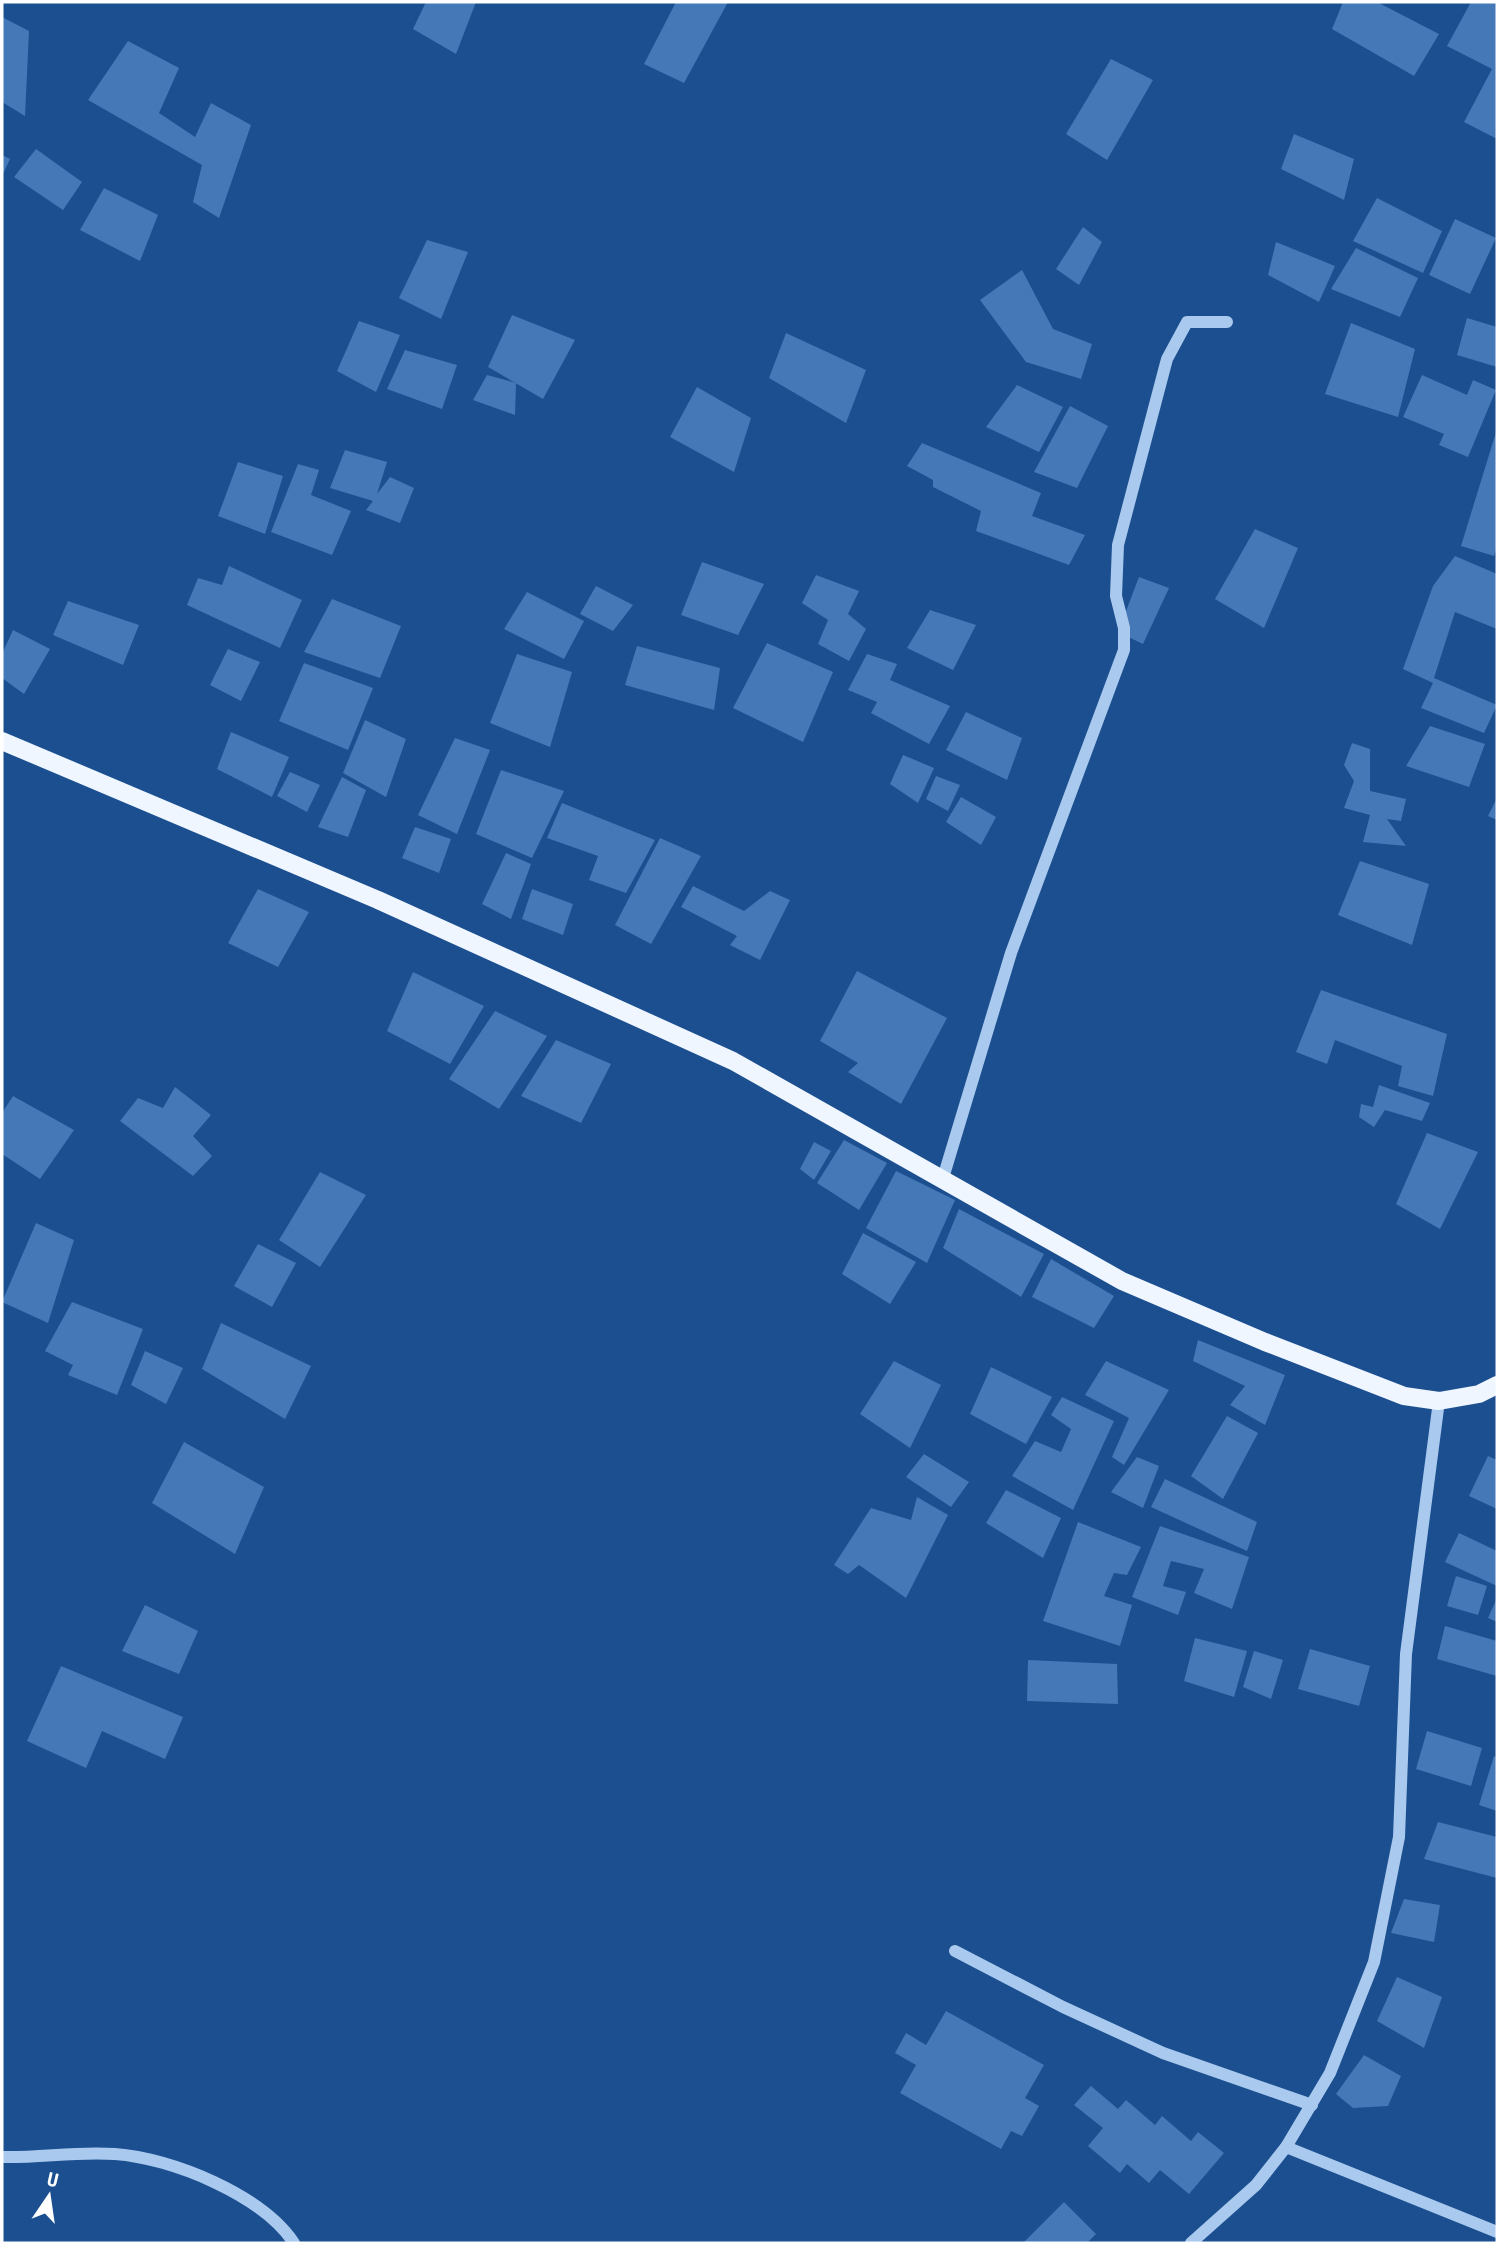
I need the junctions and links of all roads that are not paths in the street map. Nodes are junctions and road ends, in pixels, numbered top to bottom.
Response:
1 (1227, 322) dead end
2 (2, 741) edge
3 (943, 1178) junction
4 (1497, 1385) edge
5 (1439, 1401) junction
6 (955, 1951) dead end
7 (1312, 2105) junction
8 (1286, 2147) junction
9 (2, 2157) edge
10 (1497, 2232) edge
11 (294, 2243) edge
12 (1191, 2243) edge

1 - 3 street
2 - 3 main road
3 - 5 main road
4 - 5 main road
5 - 7 street
6 - 7 street
7 - 8 street
8 - 10 street
8 - 12 street
9 - 11 street

